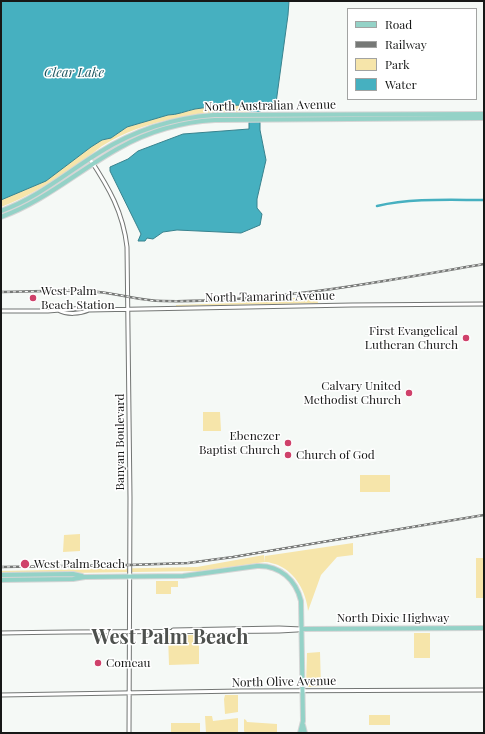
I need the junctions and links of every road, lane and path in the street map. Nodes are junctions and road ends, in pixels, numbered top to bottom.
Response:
1 (484, 114) edge
2 (261, 117) junction
3 (215, 118) junction
4 (484, 118) edge
5 (90, 159) junction
6 (93, 164) junction
7 (27, 200) junction
8 (29, 205) junction
9 (1, 211) edge
10 (1, 217) edge
11 (484, 304) edge
12 (82, 308) junction
13 (128, 309) junction
14 (58, 310) junction
15 (90, 310) junction
16 (1, 311) edge
17 (73, 313) junction
18 (1, 575) edge
19 (129, 576) junction
20 (84, 577) junction
21 (1, 580) edge
22 (484, 628) edge
23 (302, 629) junction
24 (129, 631) junction
25 (1, 632) edge
26 (484, 690) edge
27 (302, 691) junction
28 (128, 694) junction
29 (1, 695) edge
30 (302, 725) junction
31 (129, 733) edge
32 (300, 733) edge
33 (305, 733) edge

1 - 2 main road, North Australian Avenue
2 - 3 main road, North Australian Avenue
2 - 4 main road, North Australian Avenue
3 - 5 main road, North Australian Avenue
3 - 6 main road, North Australian Avenue
5 - 6 street, Banyan Boulevard
5 - 7 main road, North Australian Avenue
6 - 8 main road, North Australian Avenue
6 - 13 street, Banyan Boulevard
7 - 8 main road
7 - 9 main road, North Australian Avenue
8 - 10 main road, North Australian Avenue
11 - 13 street, North Tamarind Avenue
12 - 14 street
12 - 15 street
12 - 17 street
13 - 15 street, North Tamarind Avenue
13 - 19 street, Banyan Boulevard
14 - 16 street
14 - 17 street, North Tamarind Avenue
15 - 17 street, North Tamarind Avenue
18 - 20 main road
19 - 20 main road
19 - 23 main road
19 - 24 street, Banyan Boulevard
20 - 21 main road
22 - 23 main road, North Dixie Highway
23 - 24 street, North Dixie Highway
23 - 27 main road
24 - 25 street, North Dixie Highway
24 - 28 street, Banyan Boulevard
26 - 27 street, North Olive Avenue
27 - 28 street, North Olive Avenue
27 - 30 main road
28 - 29 street, North Olive Avenue
28 - 31 street, Banyan Boulevard
30 - 32 main road
30 - 33 main road

